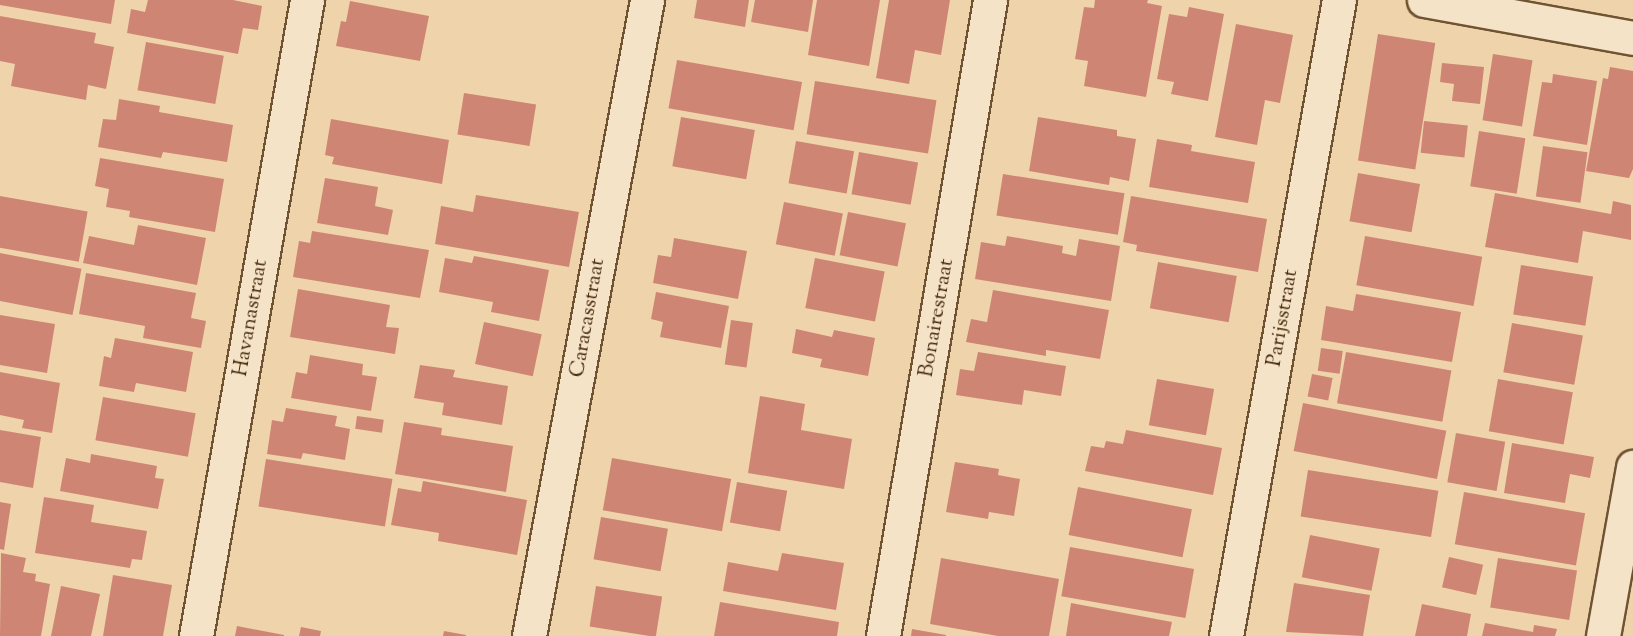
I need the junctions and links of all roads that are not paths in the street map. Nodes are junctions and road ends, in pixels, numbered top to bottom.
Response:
1 (306, 0) edge
2 (647, 0) edge
3 (990, 0) edge
4 (1339, 0) edge
5 (1424, 0) edge
6 (1633, 38) edge
7 (1633, 467) edge
8 (196, 636) edge
9 (530, 636) edge
10 (883, 636) edge
11 (1226, 636) edge
12 (1603, 636) edge

1 - 8 street, Havanastraat
2 - 9 street, Caracasstraat
3 - 10 street, Bonairestraat
4 - 11 street, Parijsstraat
5 - 6 street
7 - 12 street

